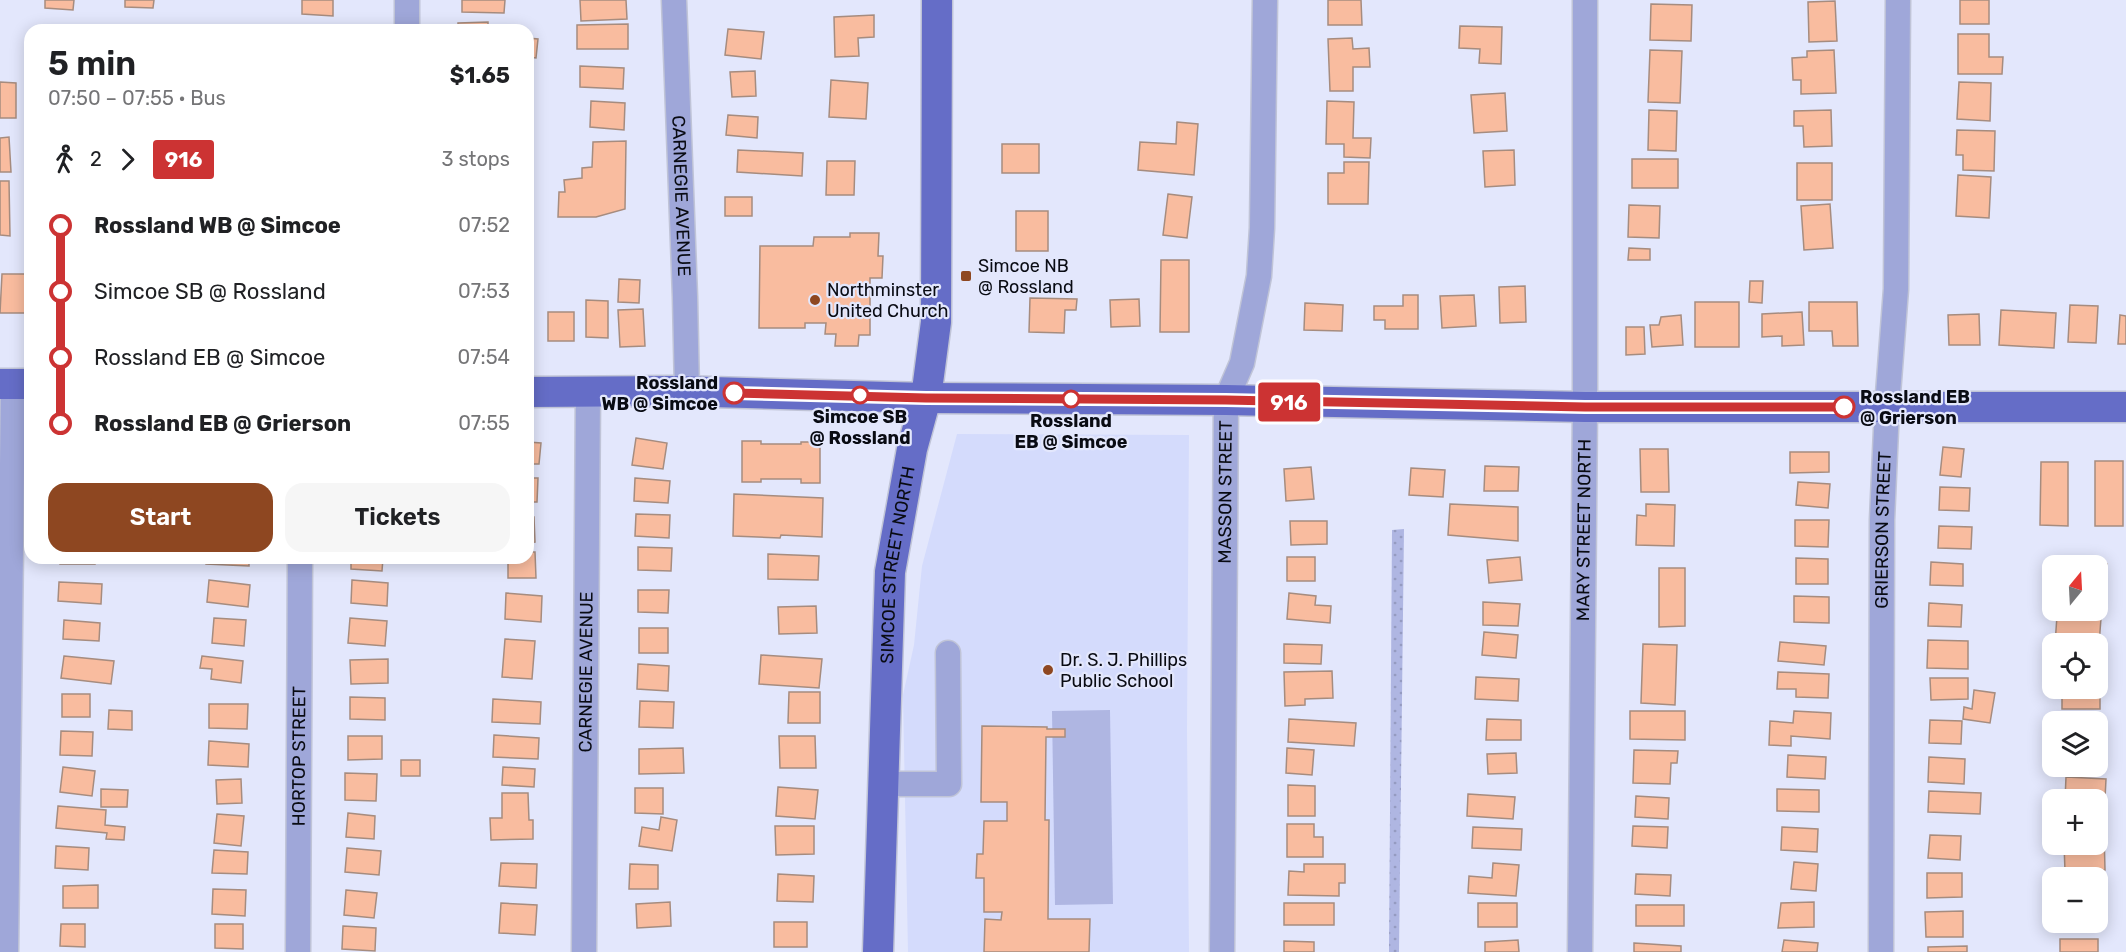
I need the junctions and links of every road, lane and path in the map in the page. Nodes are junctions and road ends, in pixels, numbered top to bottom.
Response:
1 (407, 0) edge
2 (674, 0) edge
3 (937, 0) edge
4 (1265, 0) edge
5 (1586, 0) edge
6 (1898, 0) edge
7 (407, 24) edge
8 (14, 384) edge
9 (534, 392) edge
10 (588, 392) junction
11 (687, 392) junction
12 (926, 398) junction
13 (1226, 400) junction
14 (1585, 407) junction
15 (1887, 407) junction
16 (2126, 407) edge
17 (300, 564) edge
18 (948, 653) dead end
19 (882, 784) junction
20 (6, 952) edge
21 (298, 952) edge
22 (584, 952) edge
23 (878, 952) edge
24 (1222, 952) edge
25 (1580, 952) edge
26 (1881, 952) edge

1 - 7 street
2 - 11 street, CARNEGIE AVENUE
3 - 12 main road, SIMCOE STREET NORTH
4 - 13 street, MASSON STREET
5 - 14 street, MARY STREET NORTH
6 - 15 street, GRIERSON STREET
8 - 20 street
9 - 10 main road
10 - 11 main road
10 - 22 street, CARNEGIE AVENUE
11 - 12 main road
12 - 13 main road
12 - 19 main road, SIMCOE STREET NORTH
13 - 14 main road
13 - 24 street, MASSON STREET
14 - 15 main road
14 - 25 street, MARY STREET NORTH
15 - 16 main road
15 - 26 street, GRIERSON STREET
17 - 21 street, HORTOP STREET
18 - 19 street
19 - 23 main road, SIMCOE STREET NORTH

